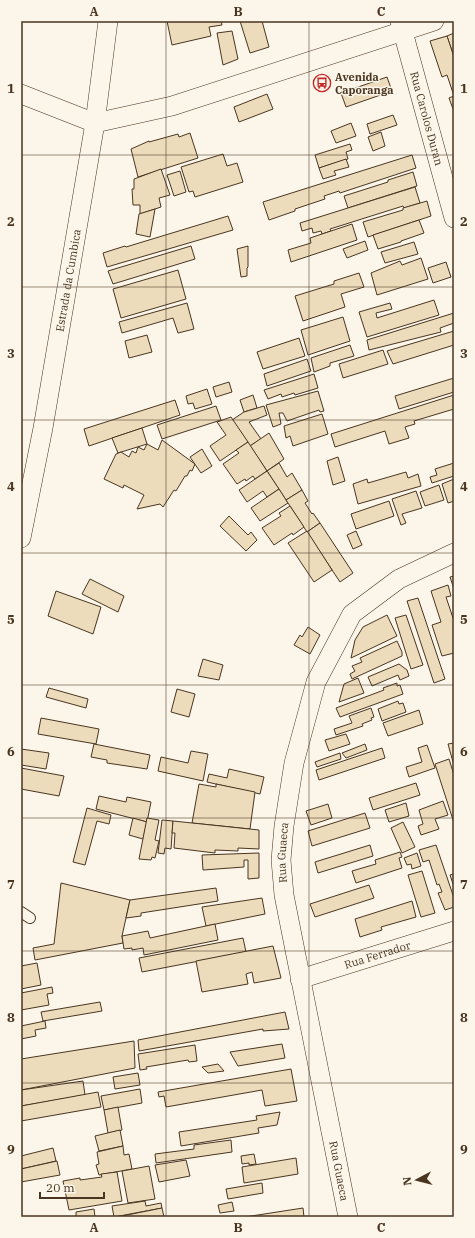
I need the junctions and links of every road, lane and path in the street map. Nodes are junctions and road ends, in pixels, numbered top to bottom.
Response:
1 (108, 21) edge
2 (434, 21) edge
3 (401, 26) edge
4 (21, 94) edge
5 (95, 123) junction
6 (454, 217) edge
7 (21, 538) edge
8 (454, 553) edge
9 (21, 912) edge
10 (30, 918) dead end
11 (454, 931) edge
12 (300, 979) junction
13 (348, 1217) edge

1 - 5 street, Estrada da Cumbica
2 - 3 street
3 - 5 street
3 - 6 street, Rua Carolos Duran
4 - 5 street
5 - 7 street, Estrada da Cumbica
8 - 12 street, Rua Guaeca
9 - 10 lane
11 - 12 street, Rua Ferrador
12 - 13 street, Rua Guaeca

